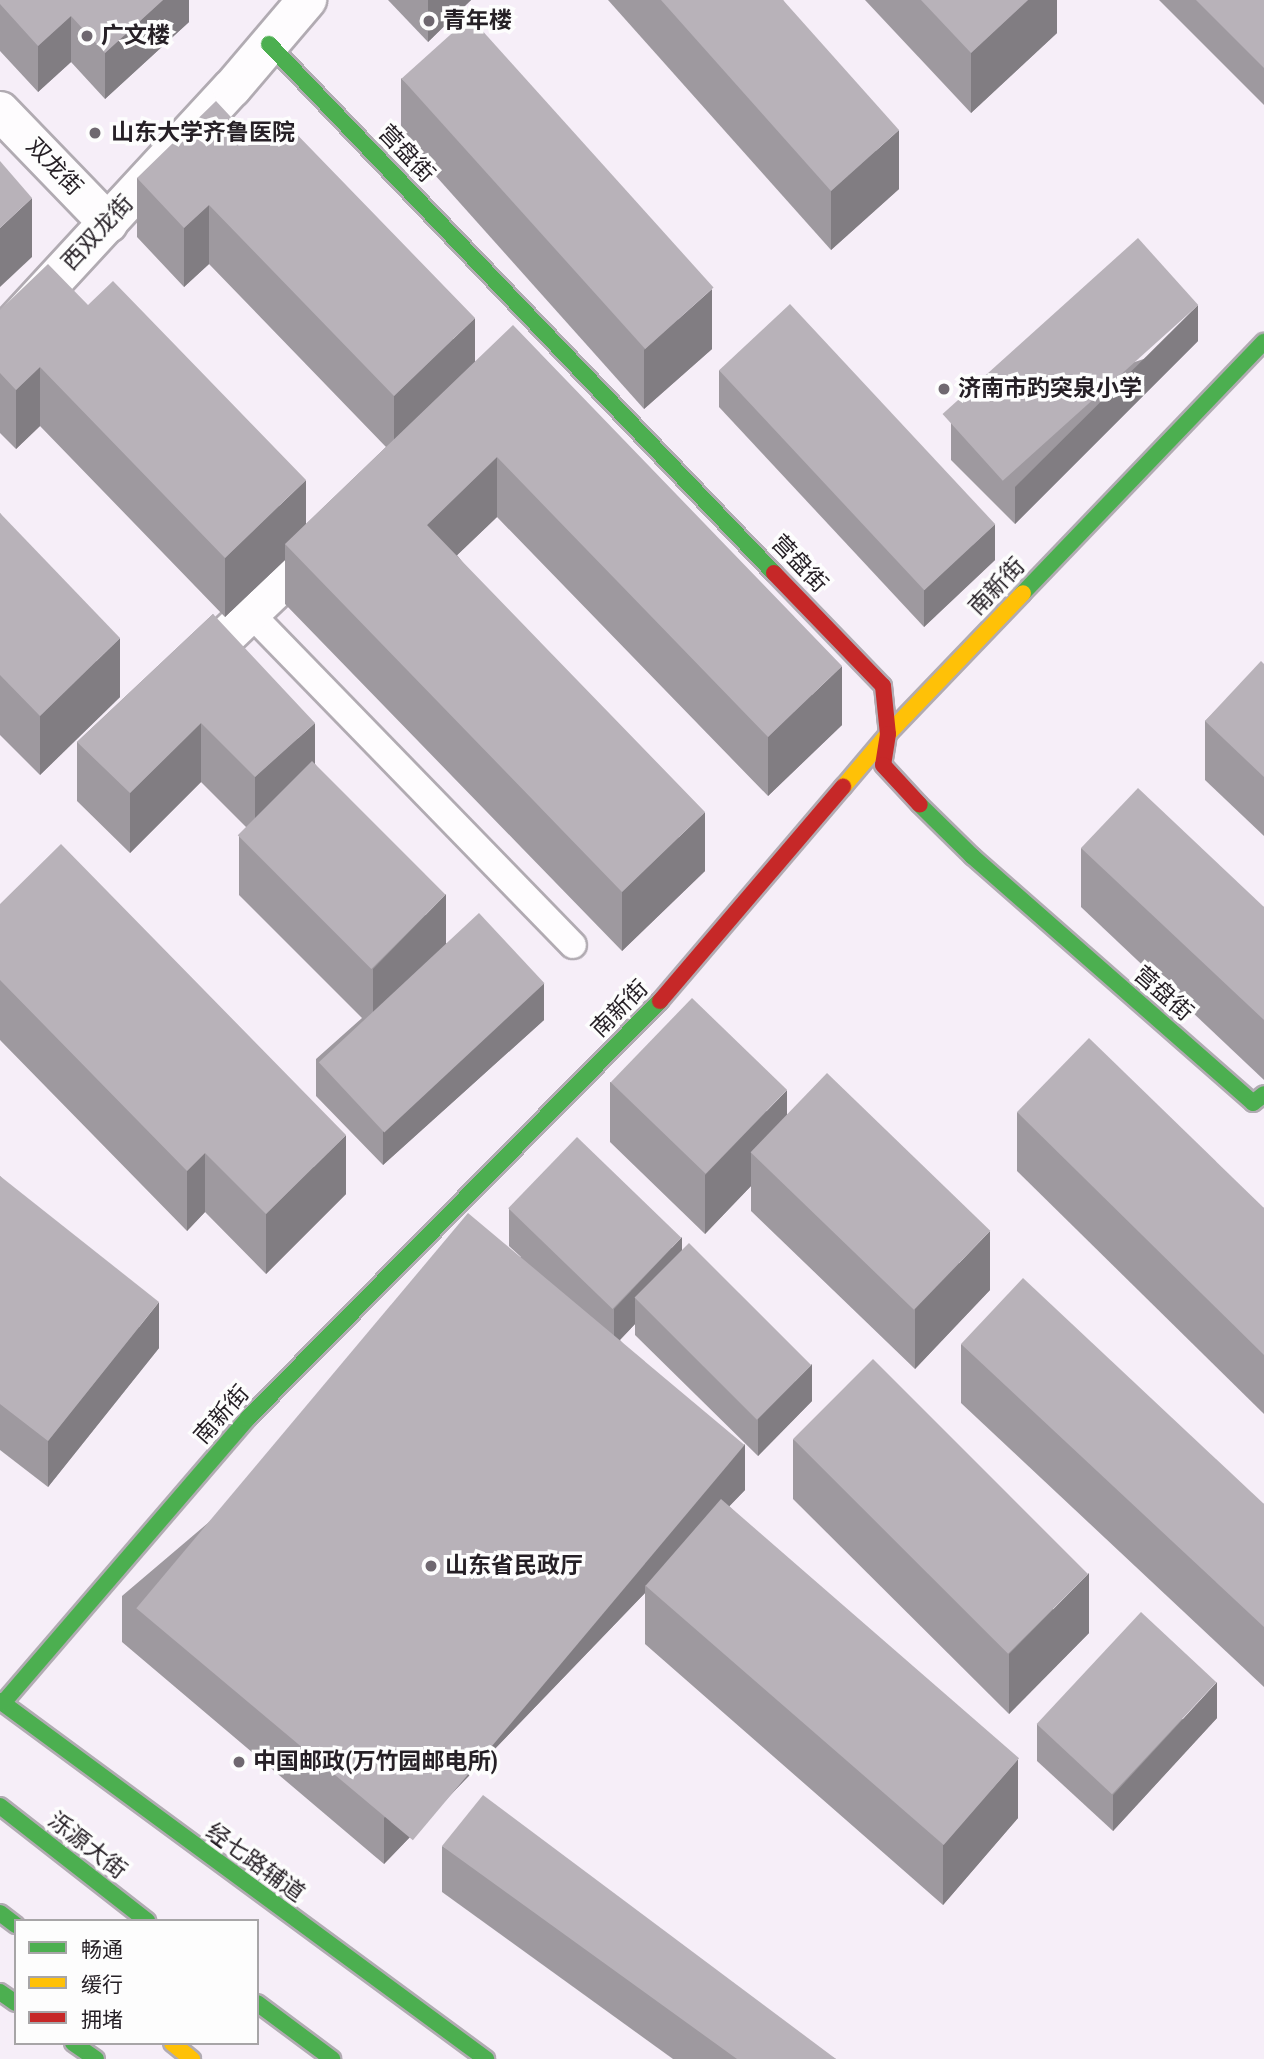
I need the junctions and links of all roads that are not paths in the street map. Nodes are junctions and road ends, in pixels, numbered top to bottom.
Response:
1 (307, 0) edge
2 (269, 44) junction
3 (0, 111) edge
4 (108, 223) junction
5 (545, 332) junction
6 (0, 340) edge
7 (1264, 342) edge
8 (515, 360) edge
9 (348, 520) edge
10 (250, 613) junction
11 (169, 690) edge
12 (888, 734) junction
13 (573, 945) dead end
14 (1264, 1094) edge
15 (1, 1702) edge
16 (0, 1806) edge
17 (143, 1919) edge
18 (259, 2004) edge
19 (77, 2045) edge
20 (174, 2045) edge
21 (96, 2059) edge
22 (192, 2059) edge
23 (332, 2059) edge
24 (486, 2059) edge

1 - 2 street, 西双龙街
2 - 4 street, 西双龙街
2 - 5 street, 营盘街
3 - 4 street, 双龙街
4 - 6 street, 西双龙街
5 - 8 street
5 - 12 street, 营盘街
7 - 12 street, 南新街
9 - 10 street
10 - 11 street
10 - 13 lane
12 - 14 street, 营盘街
12 - 15 street, 南新街
15 - 24 street, 经七路辅道
16 - 17 street, 泺源大街
18 - 23 street
19 - 21 street
20 - 22 street

